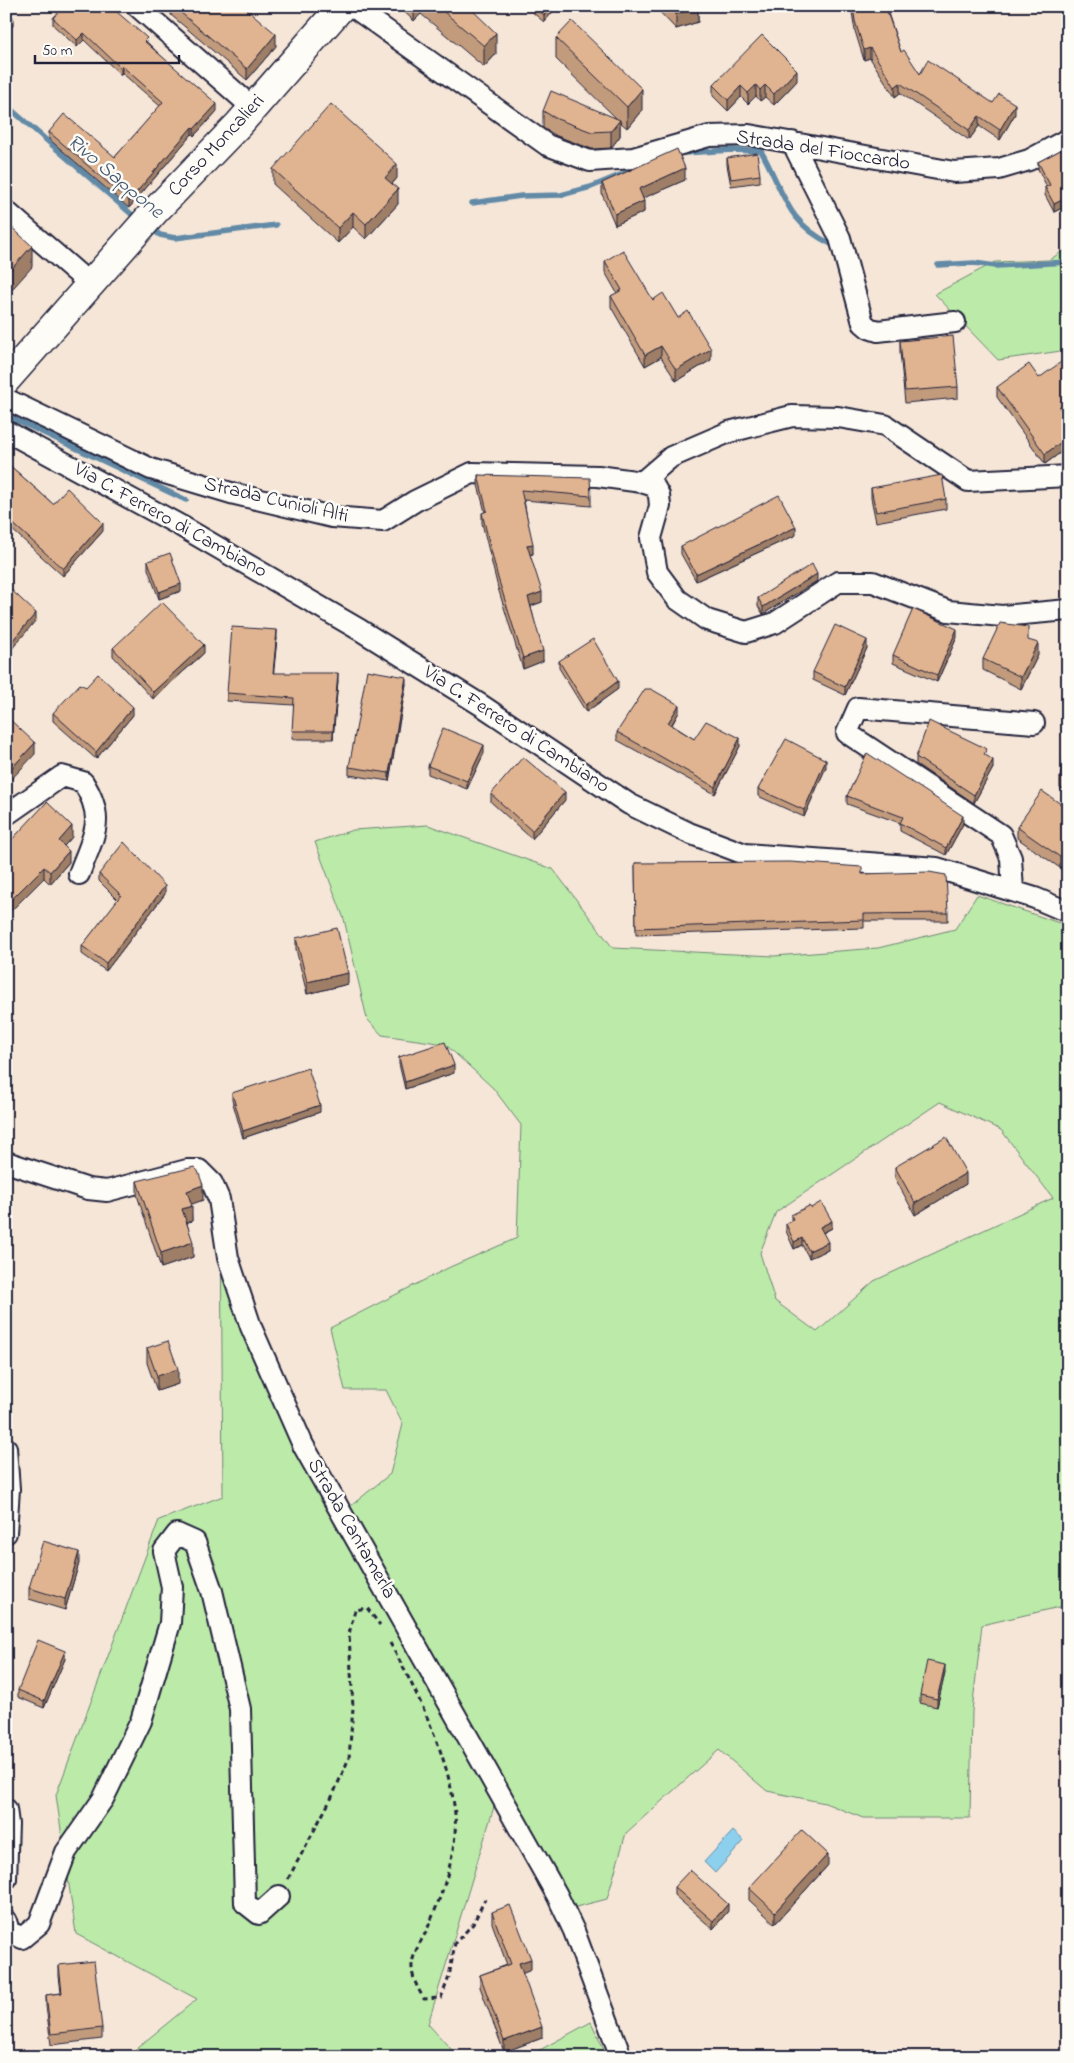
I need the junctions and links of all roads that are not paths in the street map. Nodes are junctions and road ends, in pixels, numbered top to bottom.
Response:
1 (137, 6) edge
2 (342, 6) edge
3 (352, 6) edge
4 (253, 108) junction
5 (1068, 139) edge
6 (792, 142) junction
7 (6, 211) edge
8 (91, 285) junction
9 (956, 322) dead end
10 (6, 380) edge
11 (6, 399) edge
12 (6, 431) edge
13 (1068, 476) edge
14 (642, 482) junction
15 (1068, 610) edge
16 (1034, 723) dead end
17 (6, 815) edge
18 (78, 874) dead end
19 (1013, 891) junction
20 (1068, 912) edge
21 (6, 1162) edge
22 (6, 1448) edge
23 (6, 1533) edge
24 (6, 1810) edge
25 (6, 1880) edge
26 (279, 1896) road end
27 (6, 1921) edge
28 (621, 2057) edge

1 - 4 street
2 - 4 main road, Corso Moncalieri
3 - 6 street, Strada del Fioccardo
4 - 8 main road, Corso Moncalieri
5 - 6 street, Strada del Fioccardo
6 - 9 street
7 - 8 street
8 - 10 main road, Corso Moncalieri
11 - 14 street, Strada Cunioli Alti
12 - 19 street, Via C. Ferrero di Cambiano
13 - 14 street
14 - 15 street
16 - 19 street
17 - 18 street
19 - 20 street, Via C. Ferrero di Cambiano
21 - 28 street, Strada Cantamerla
22 - 23 street
24 - 25 street
26 - 27 street

